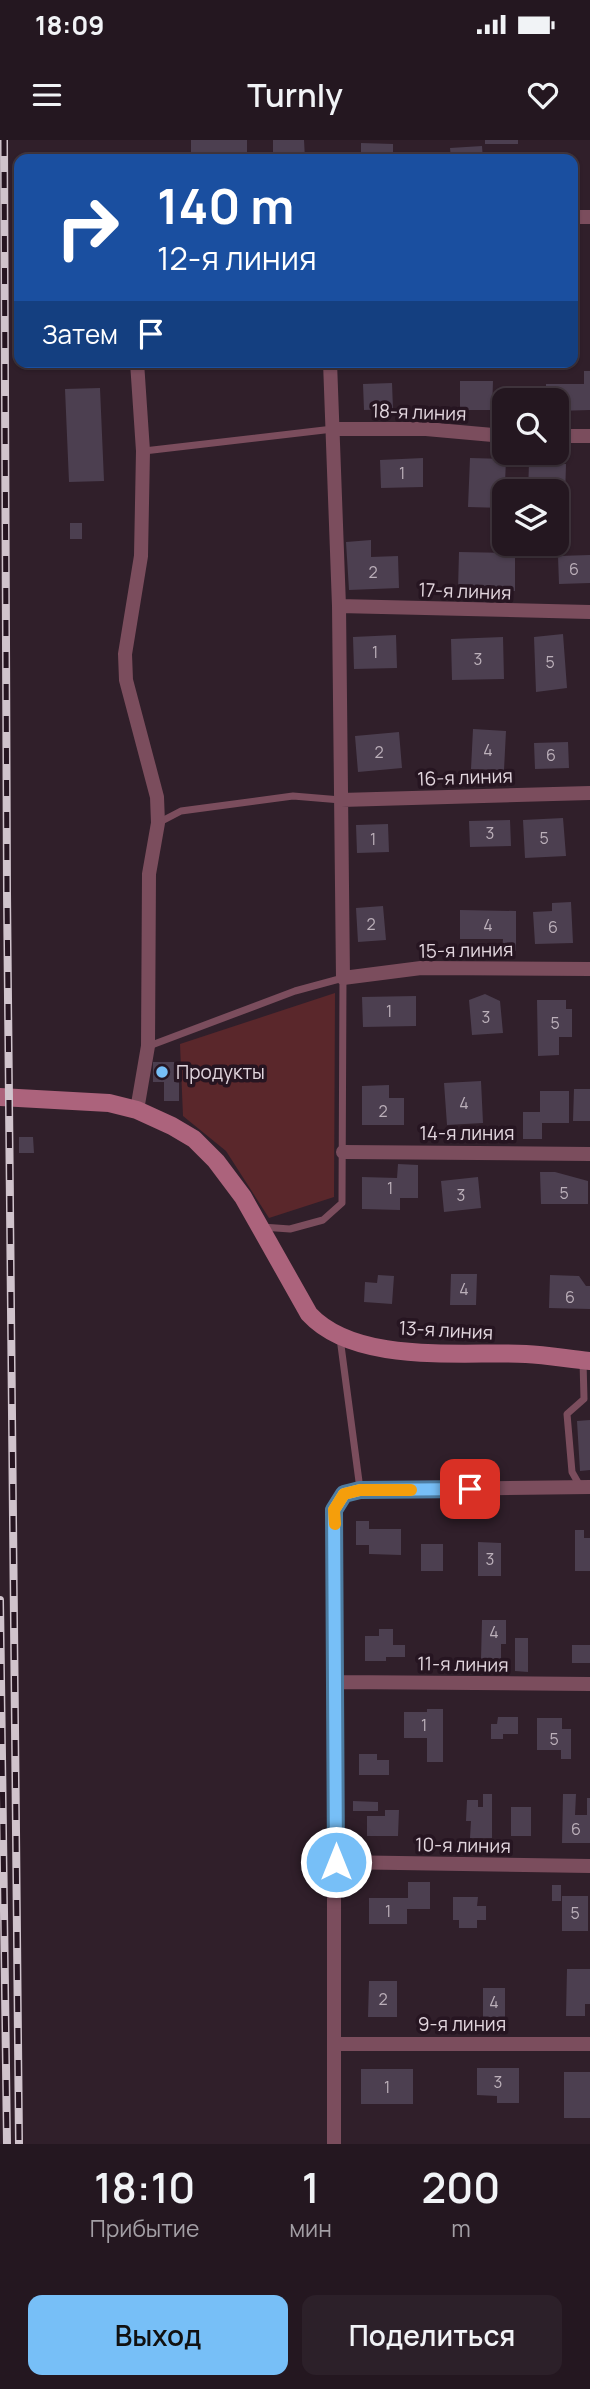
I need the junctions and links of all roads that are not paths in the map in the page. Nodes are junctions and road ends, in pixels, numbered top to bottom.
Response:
1 (136, 368) edge
2 (330, 368) edge
3 (333, 429) junction
4 (492, 435) edge
5 (569, 436) edge
6 (590, 436) edge
7 (143, 451) junction
8 (339, 606) junction
9 (590, 612) edge
10 (590, 793) edge
11 (341, 800) junction
12 (158, 823) junction
13 (590, 969) edge
14 (343, 978) junction
15 (148, 1046) junction
16 (0, 1097) edge
17 (136, 1110) junction
18 (343, 1152) junction
19 (590, 1154) edge
20 (262, 1227) junction
21 (340, 1338) junction
22 (587, 1361) edge
23 (587, 1401) edge
24 (585, 1487) edge
25 (360, 1490) junction
26 (336, 1682) junction
27 (590, 1684) edge
28 (336, 1862) junction
29 (590, 1866) edge
30 (334, 2044) junction
31 (590, 2044) edge
32 (334, 2144) edge

1 - 7 street
2 - 3 street
3 - 4 street, 18-я линия
3 - 7 lane
3 - 8 street
5 - 6 street
7 - 12 street
8 - 9 street, 17-я линия
8 - 11 street
10 - 11 street, 16-я линия
11 - 12 lane
11 - 14 street
12 - 15 street
13 - 14 street, 15-я линия
14 - 15 lane
14 - 18 lane
15 - 17 street
16 - 17 street
17 - 20 street
18 - 19 street, 14-я линия
18 - 20 lane
20 - 21 street, 13-я линия
21 - 22 street, 13-я линия
21 - 25 lane
22 - 23 lane
23 - 24 lane
24 - 25 street
25 - 26 street
26 - 27 street, 11-я линия
26 - 28 street
28 - 29 street, 10-я линия
28 - 30 street
30 - 31 street, 9-я линия
30 - 32 street

